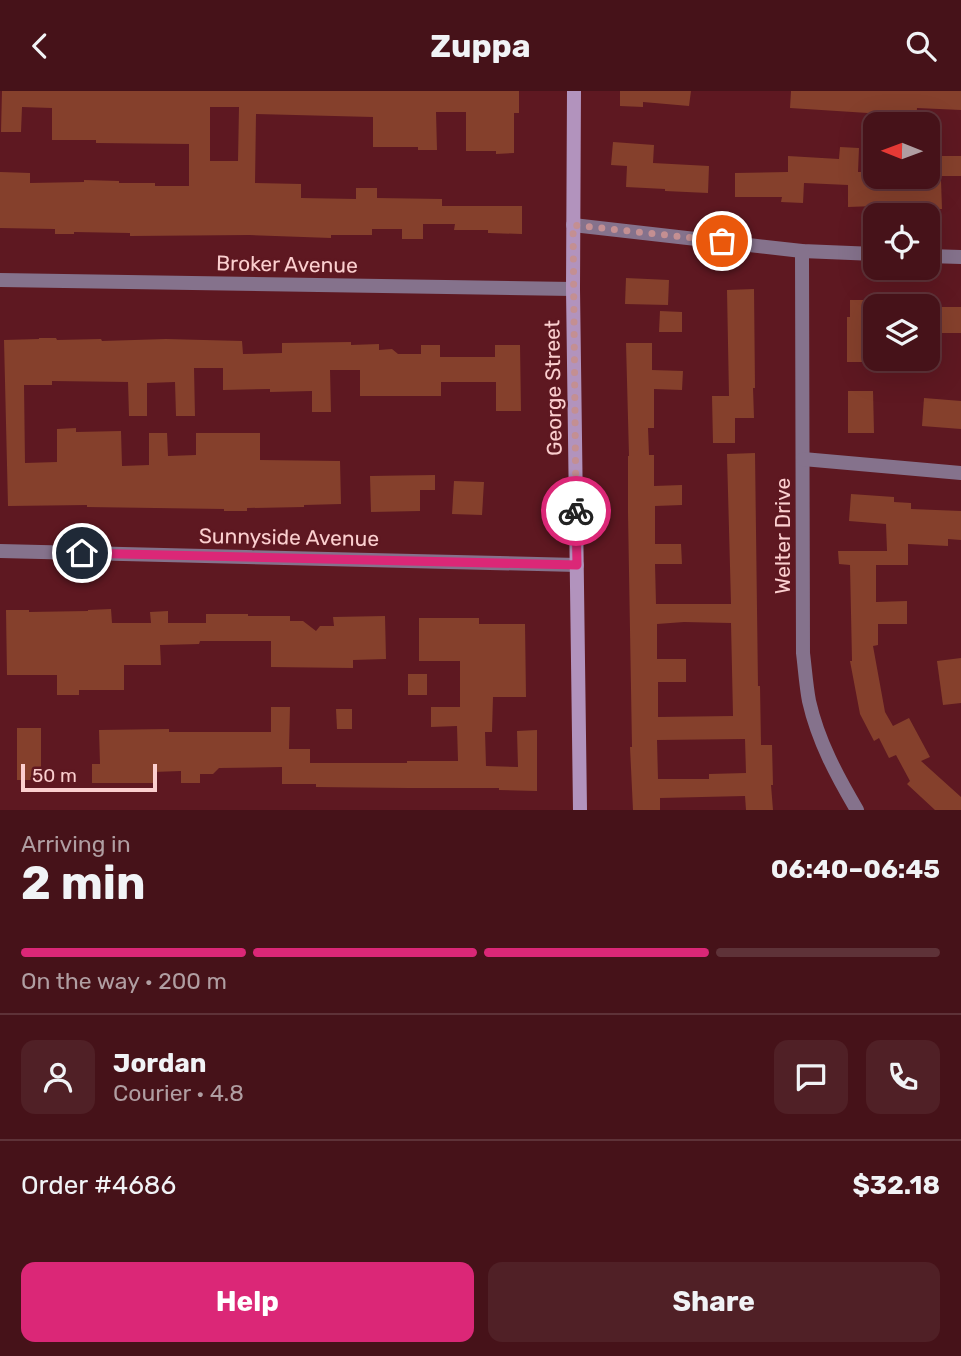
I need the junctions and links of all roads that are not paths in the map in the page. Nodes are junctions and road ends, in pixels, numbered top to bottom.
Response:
1 (574, 91) edge
2 (573, 225) junction
3 (802, 251) junction
4 (863, 254) edge
5 (940, 256) edge
6 (961, 257) edge
7 (0, 280) edge
8 (573, 289) junction
9 (803, 459) junction
10 (961, 473) edge
11 (0, 551) edge
12 (577, 565) junction
13 (580, 810) edge
14 (857, 810) edge

1 - 2 street, George Street
2 - 3 street
2 - 8 street, George Street
3 - 4 street
3 - 9 street, Welter Drive
5 - 6 street
7 - 8 street, Broker Avenue
8 - 12 street, George Street
9 - 10 street
9 - 14 street, Welter Drive
11 - 12 street, Sunnyside Avenue
12 - 13 street, George Street

